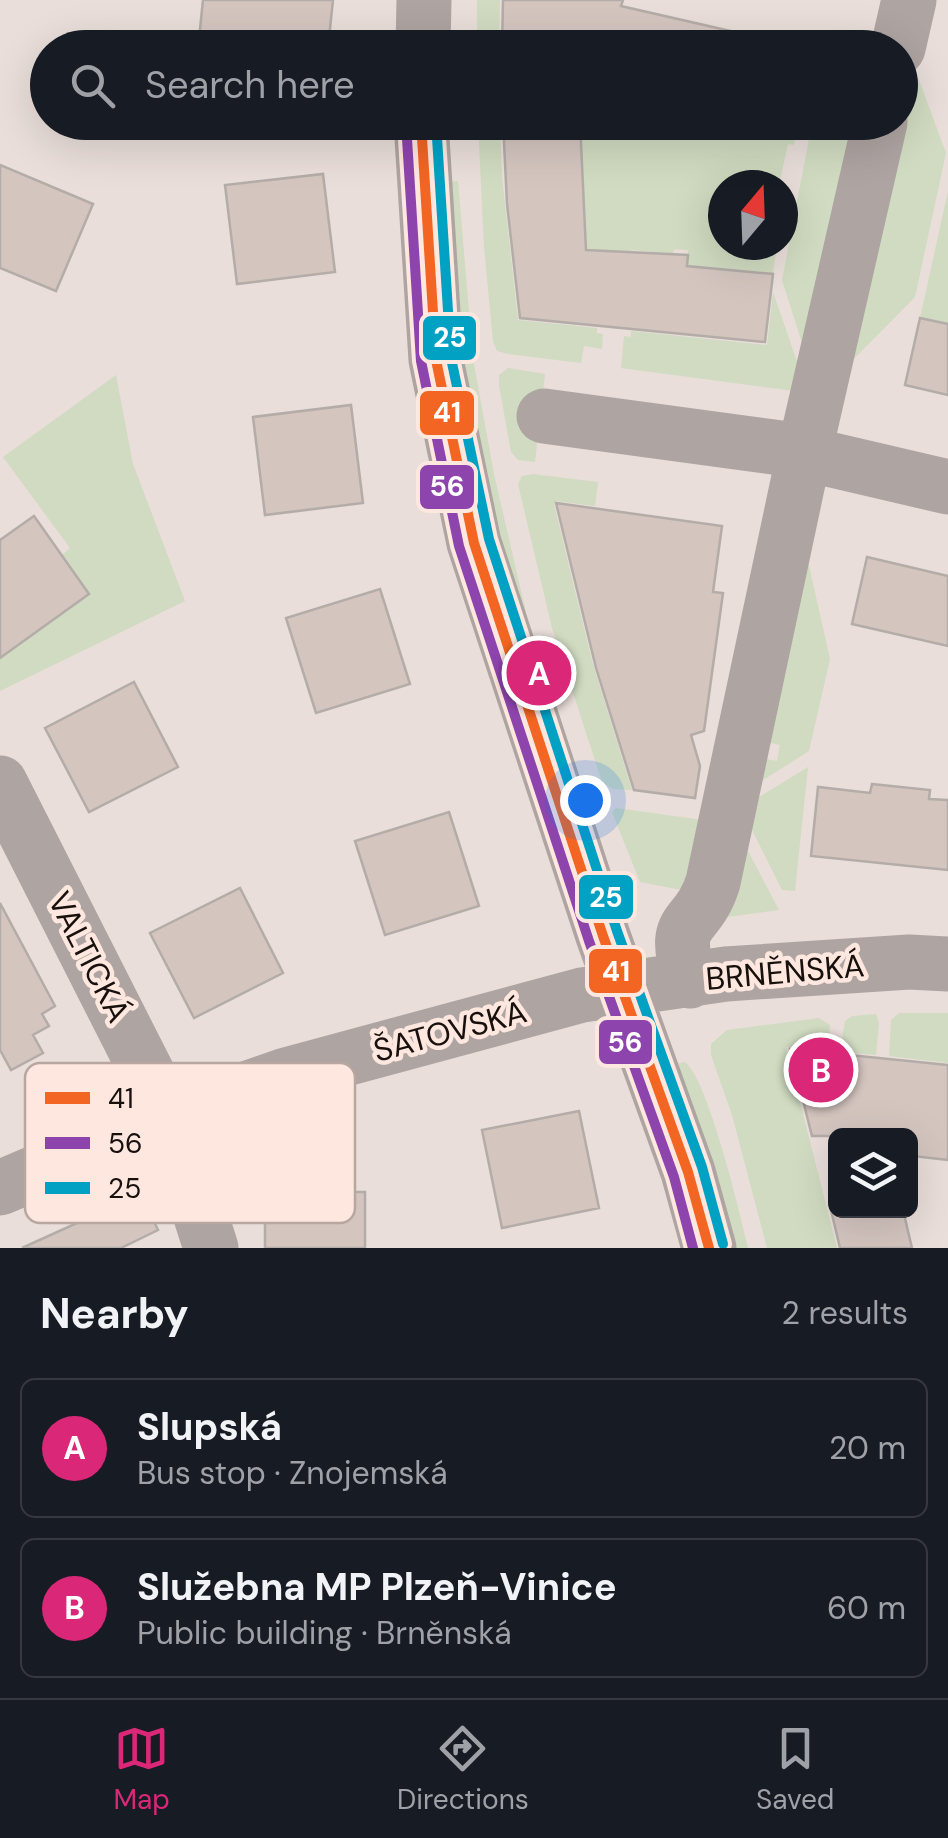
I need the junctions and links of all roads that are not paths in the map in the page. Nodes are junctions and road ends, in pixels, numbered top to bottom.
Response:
1 (424, 0) edge
2 (910, 0) edge
3 (423, 30) edge
4 (902, 30) edge
5 (421, 140) edge
6 (876, 140) edge
7 (544, 416) dead end
8 (804, 454) junction
9 (948, 487) edge
10 (0, 782) edge
11 (948, 964) edge
12 (690, 981) junction
13 (622, 987) junction
14 (143, 1063) edge
15 (328, 1063) edge
16 (25, 1177) edge
17 (0, 1188) edge
18 (203, 1223) edge
19 (211, 1248) edge
20 (709, 1248) edge

1 - 3 street
2 - 4 street
5 - 13 street
6 - 8 street
7 - 8 street
8 - 9 street
8 - 12 street
10 - 14 street, VALTICKÁ
11 - 12 street, BRNĚNSKÁ
12 - 13 street, BRNĚNSKÁ
13 - 15 street, ŠATOVSKÁ
13 - 20 street
16 - 17 street, ŠATOVSKÁ
18 - 19 street, VALTICKÁ

